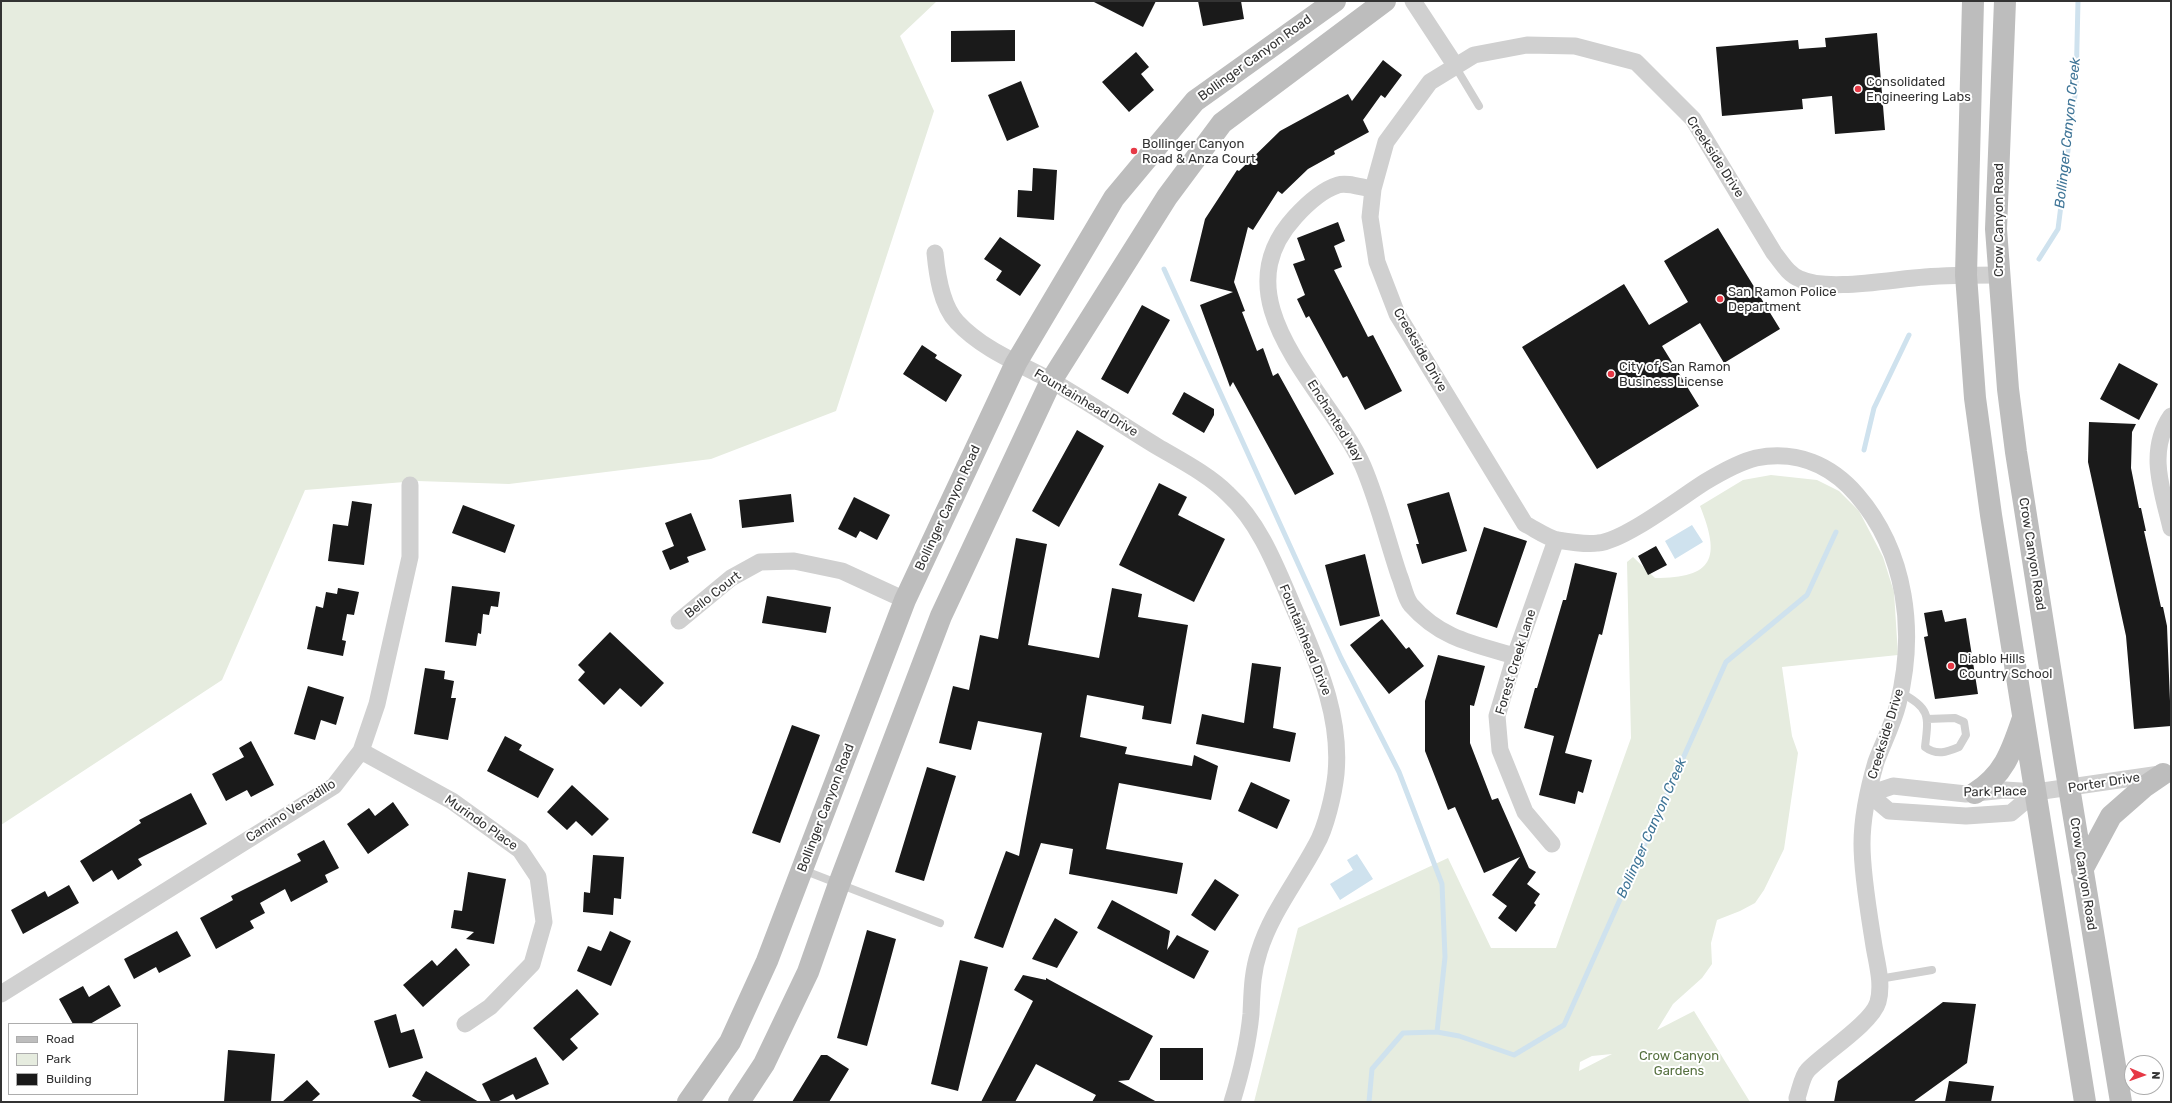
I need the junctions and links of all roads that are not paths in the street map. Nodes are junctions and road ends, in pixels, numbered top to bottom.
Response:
1 (1336, 1) edge
2 (1385, 1) edge
3 (1413, 1) edge
4 (1973, 1) edge
5 (2005, 1) edge
6 (1455, 65) junction
7 (1479, 106) dead end
8 (1373, 189) junction
9 (934, 253) dead end
10 (1966, 275) junction
11 (1998, 275) junction
12 (1016, 363) junction
13 (1051, 381) junction
14 (2171, 416) edge
15 (410, 485) dead end
16 (2171, 528) edge
17 (1556, 540) junction
18 (905, 600) junction
19 (679, 621) dead end
20 (1515, 656) junction
21 (1900, 692) junction
22 (2024, 715) junction
23 (1927, 719) junction
24 (361, 752) junction
25 (2167, 773) edge
26 (2069, 789) junction
27 (2036, 792) junction
28 (1975, 793) junction
29 (1869, 794) junction
30 (1552, 844) dead end
31 (803, 870) junction
32 (2082, 870) junction
33 (839, 884) junction
34 (940, 923) dead end
35 (1932, 970) dead end
36 (1879, 979) junction
37 (1, 994) edge
38 (465, 1024) dead end
39 (688, 1102) edge
40 (738, 1102) edge
41 (1232, 1102) edge
42 (1798, 1102) edge
43 (2085, 1102) edge
44 (2121, 1102) edge

1 - 12 main road, Bollinger Canyon Road
2 - 13 main road
3 - 6 street
4 - 10 main road
5 - 11 main road, Crow Canyon Road
6 - 7 lane
6 - 8 street, Creekside Drive
6 - 10 street, Creekside Drive
8 - 17 street, Creekside Drive
8 - 20 street, Enchanted Way
9 - 12 street, Fountainhead Drive
10 - 11 street, Creekside Drive
10 - 22 main road
11 - 26 main road, Crow Canyon Road
12 - 13 street, Fountainhead Drive
12 - 18 main road, Bollinger Canyon Road
13 - 33 main road
13 - 41 street, Fountainhead Drive
14 - 16 street
15 - 24 street, Camino Venadillo
17 - 20 street, Forest Creek Lane
17 - 21 street, Creekside Drive
18 - 19 street, Bello Court
18 - 31 main road, Bollinger Canyon Road
20 - 30 street, Forest Creek Lane
21 - 23 lane
21 - 29 street, Creekside Drive
22 - 27 main road
22 - 28 main road
23 - 23 lane
24 - 37 street, Camino Venadillo
24 - 38 street, Murindo Place
25 - 26 street, Porter Drive
25 - 32 main road
26 - 27 street, Porter Drive
26 - 32 main road, Crow Canyon Road
27 - 28 street, Park Place
27 - 29 street, Park Place
27 - 43 main road
28 - 29 street, Park Place
29 - 36 street
31 - 33 lane
31 - 39 main road, Bollinger Canyon Road
32 - 44 main road, Crow Canyon Road
33 - 34 lane
33 - 40 main road
35 - 36 lane
36 - 42 street

